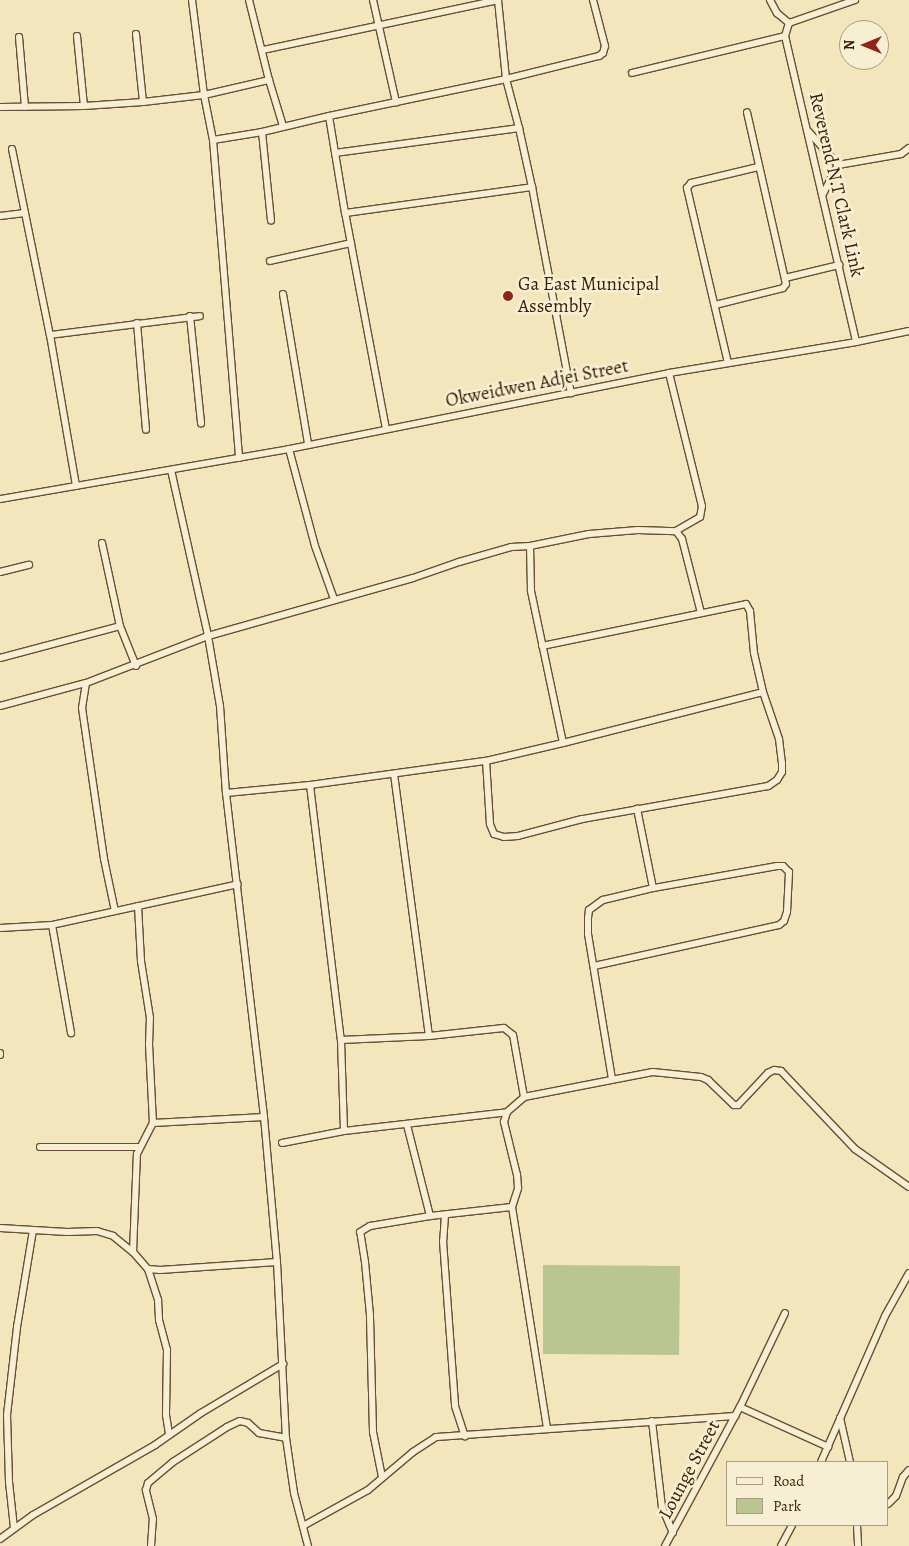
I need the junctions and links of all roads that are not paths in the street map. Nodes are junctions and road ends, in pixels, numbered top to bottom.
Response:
1 (192, 0) edge
2 (249, 0) edge
3 (373, 0) edge
4 (498, 0) edge
5 (593, 0) edge
6 (770, 0) edge
7 (855, 0) edge
8 (790, 23) junction
9 (379, 26) junction
10 (136, 34) dead end
11 (77, 36) dead end
12 (785, 36) junction
13 (18, 37) dead end
14 (263, 50) junction
15 (632, 73) dead end
16 (506, 79) junction
17 (269, 80) junction
18 (204, 96) junction
19 (144, 102) junction
20 (396, 102) junction
21 (84, 106) junction
22 (0, 107) edge
23 (25, 107) junction
24 (747, 112) dead end
25 (329, 116) junction
26 (283, 126) junction
27 (519, 128) junction
28 (808, 131) junction
29 (262, 132) junction
30 (213, 140) junction
31 (909, 148) edge
32 (12, 149) dead end
33 (335, 153) junction
34 (838, 165) junction
35 (758, 167) junction
36 (532, 187) junction
37 (823, 194) junction
38 (25, 213) junction
39 (345, 213) junction
40 (0, 216) edge
41 (272, 221) dead end
42 (351, 243) junction
43 (270, 261) dead end
44 (839, 265) junction
45 (784, 278) junction
46 (283, 294) dead end
47 (715, 305) junction
48 (190, 316) junction
49 (200, 316) dead end
50 (136, 323) junction
51 (909, 331) edge
52 (50, 335) junction
53 (856, 342) junction
54 (728, 363) junction
55 (669, 373) junction
56 (571, 393) junction
57 (201, 423) dead end
58 (386, 429) junction
59 (146, 430) dead end
60 (308, 444) junction
61 (289, 449) junction
62 (239, 458) junction
63 (170, 470) junction
64 (76, 486) junction
65 (0, 499) edge
66 (676, 531) junction
67 (102, 543) dead end
68 (530, 546) junction
69 (29, 566) dead end
70 (0, 572) edge
71 (334, 599) junction
72 (700, 612) junction
73 (120, 626) junction
74 (208, 636) junction
75 (542, 646) junction
76 (0, 658) edge
77 (136, 666) junction
78 (86, 683) junction
79 (763, 692) junction
80 (0, 706) edge
81 (562, 744) junction
82 (486, 760) junction
83 (394, 774) junction
84 (310, 785) junction
85 (226, 793) junction
86 (637, 809) junction
87 (238, 884) junction
88 (653, 888) junction
89 (138, 906) junction
90 (115, 910) junction
91 (52, 925) junction
92 (0, 928) edge
93 (594, 966) junction
94 (72, 1033) dead end
95 (429, 1036) junction
96 (341, 1040) junction
97 (612, 1079) junction
98 (524, 1097) junction
99 (508, 1112) junction
100 (264, 1117) junction
101 (153, 1123) junction
102 (408, 1125) junction
103 (344, 1131) junction
104 (282, 1142) dead end
105 (40, 1147) dead end
106 (139, 1147) junction
107 (909, 1187) edge
108 (512, 1207) junction
109 (445, 1215) junction
110 (430, 1216) junction
111 (0, 1228) edge
112 (33, 1230) junction
113 (133, 1252) junction
114 (278, 1262) junction
115 (148, 1269) junction
116 (908, 1276) edge
117 (785, 1313) dead end
118 (282, 1364) junction
119 (0, 1404) edge
120 (9, 1404) junction
121 (740, 1407) junction
122 (735, 1416) junction
123 (840, 1417) junction
124 (652, 1421) junction
125 (547, 1428) junction
126 (169, 1435) junction
127 (465, 1436) junction
128 (286, 1438) junction
129 (828, 1447) junction
130 (821, 1461) edge
131 (850, 1461) edge
132 (909, 1470) edge
133 (382, 1478) junction
134 (889, 1503) edge
135 (302, 1526) junction
136 (791, 1526) edge
137 (857, 1526) edge
138 (14, 1528) junction
139 (673, 1533) junction
140 (0, 1539) edge
141 (151, 1546) edge
142 (308, 1546) edge
143 (665, 1546) edge
144 (780, 1546) edge
145 (858, 1546) edge

1 - 18 street
2 - 14 street
3 - 9 street
4 - 9 street
4 - 16 street
5 - 16 street
6 - 8 street
7 - 8 street
8 - 12 street
9 - 14 street
9 - 20 street
10 - 19 street
11 - 21 street
12 - 15 street
12 - 28 street, Reverend N.T Clark Link
13 - 23 street
14 - 17 street
16 - 20 street
16 - 27 street
17 - 18 street
17 - 26 street
18 - 19 street
18 - 30 street
19 - 21 street
20 - 25 street
21 - 23 street
22 - 23 street
24 - 35 street
25 - 26 street
25 - 33 street
26 - 29 street
27 - 33 street
27 - 36 street
28 - 34 street
28 - 37 street, Reverend N.T Clark Link
29 - 30 street
29 - 41 street
30 - 62 street
31 - 34 street
32 - 38 street
33 - 39 street
34 - 37 street
35 - 45 street
35 - 47 street
36 - 39 street
36 - 56 street
37 - 44 street, Reverend N.T Clark Link
38 - 40 street
38 - 52 street
39 - 42 street
42 - 43 street
42 - 58 street
44 - 45 street
44 - 53 street, Reverend N.T Clark Link
45 - 47 street
46 - 60 street
47 - 54 street
48 - 49 street
48 - 50 street
48 - 57 street
50 - 52 street
50 - 59 street
51 - 53 street, Okweidwen Adjei Street
52 - 64 street
53 - 54 street, Okweidwen Adjei Street
54 - 55 street, Okweidwen Adjei Street
55 - 56 street, Okweidwen Adjei Street
55 - 66 street
56 - 58 street, Okweidwen Adjei Street
58 - 60 street, Okweidwen Adjei Street
60 - 61 street, Okweidwen Adjei Street
61 - 62 street, Okweidwen Adjei Street
61 - 71 street
62 - 63 street, Okweidwen Adjei Street
63 - 64 street, Okweidwen Adjei Street
63 - 74 street
64 - 65 street, Okweidwen Adjei Street
66 - 68 street
66 - 72 street
67 - 73 street
68 - 71 street
68 - 75 street
69 - 70 street
71 - 74 street
72 - 75 street
72 - 79 street
73 - 76 street
73 - 77 street
74 - 77 street
74 - 85 street
75 - 81 street
77 - 78 street
78 - 80 street
78 - 90 street
79 - 81 street
79 - 86 street
81 - 82 street
82 - 83 street
82 - 86 street
83 - 84 street
83 - 95 street
84 - 85 street
84 - 96 street
85 - 87 street
86 - 88 street
87 - 89 street
87 - 100 street
88 - 93 street
88 - 93 street
89 - 90 street
89 - 101 street
90 - 91 street
91 - 92 street
91 - 94 street
93 - 97 street
95 - 96 street
95 - 98 street
96 - 103 street
97 - 98 street
97 - 107 street
98 - 99 street
99 - 102 street
99 - 108 street
100 - 101 street
100 - 114 street
101 - 106 street
102 - 103 street
102 - 110 street
103 - 104 street
105 - 106 street
106 - 113 street
108 - 109 street
108 - 125 street
109 - 110 street
109 - 127 street
110 - 133 street
111 - 112 street
112 - 113 street
112 - 120 street
113 - 115 street
114 - 115 street
114 - 118 street
115 - 126 street
116 - 123 street
117 - 121 street, Lounge Street
118 - 126 street
118 - 128 street
119 - 120 street
120 - 138 street
121 - 122 street, Lounge Street
121 - 129 street
122 - 124 street
122 - 139 street, Lounge Street
123 - 129 street
123 - 131 street
124 - 125 street
124 - 139 street
125 - 127 street
126 - 138 street
127 - 133 street
128 - 135 street
128 - 141 street
129 - 130 street
132 - 134 street
133 - 135 street
135 - 142 street
136 - 144 street
137 - 145 street
138 - 140 street
139 - 143 street, Lounge Street

